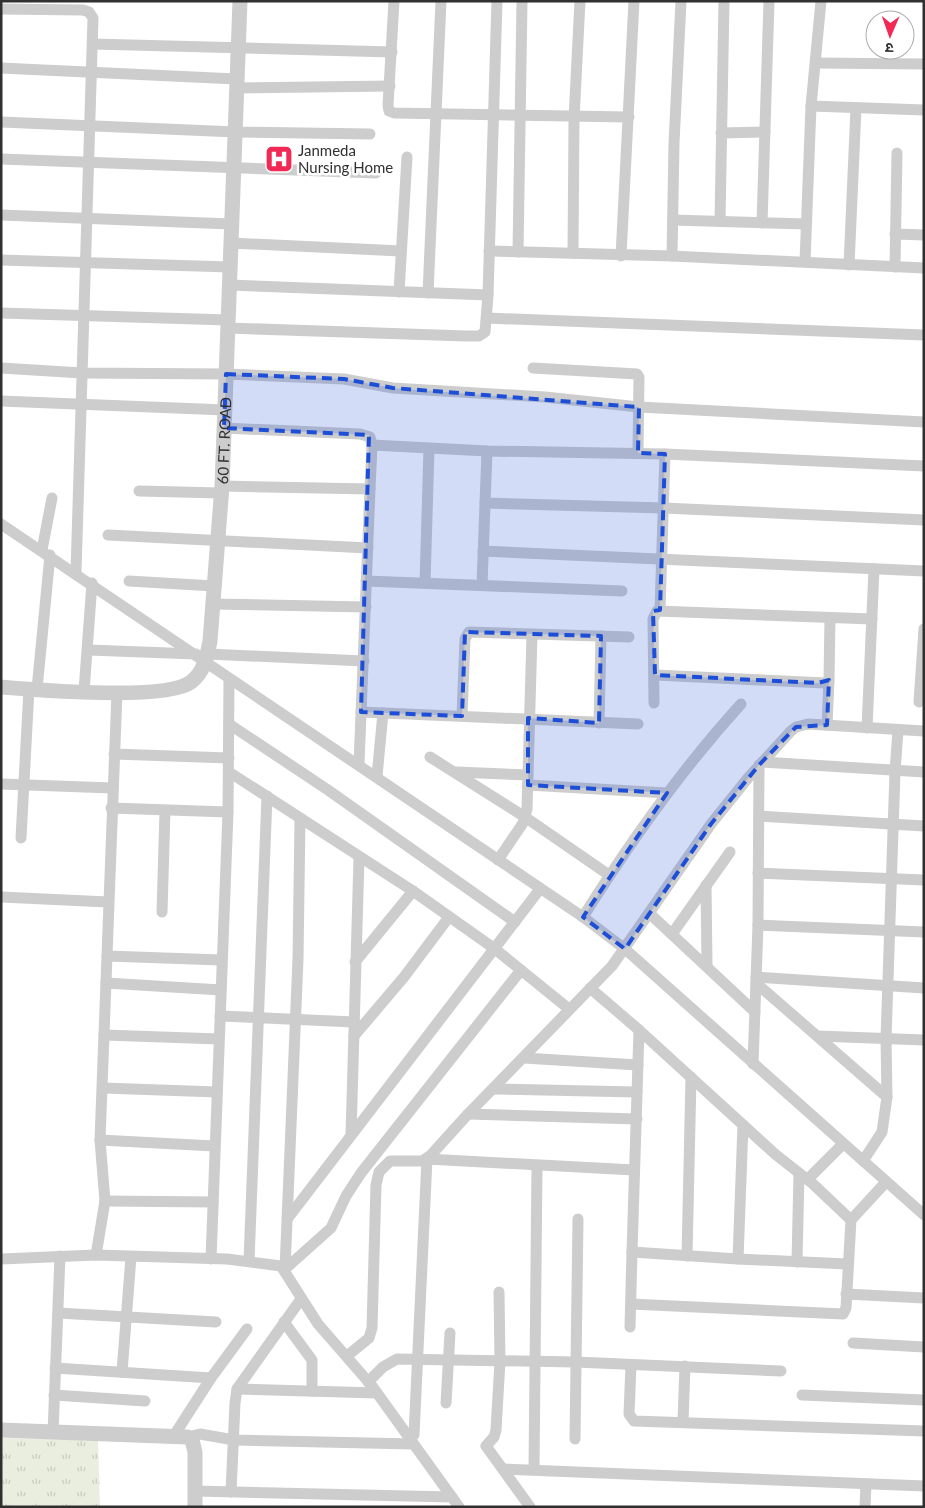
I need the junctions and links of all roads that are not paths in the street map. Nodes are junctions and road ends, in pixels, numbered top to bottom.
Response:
1 (240, 1) edge
2 (394, 1) edge
3 (441, 1) edge
4 (497, 1) edge
5 (522, 1) edge
6 (580, 1) edge
7 (634, 1) edge
8 (681, 1) edge
9 (724, 1) edge
10 (769, 1) edge
11 (821, 1) edge
12 (1, 9) edge
13 (93, 44) junction
14 (237, 48) junction
15 (392, 52) junction
16 (816, 63) junction
17 (924, 64) edge
18 (1, 68) edge
19 (91, 72) junction
20 (236, 83) junction
21 (390, 86) junction
22 (811, 106) junction
23 (856, 108) junction
24 (924, 110) edge
25 (436, 113) junction
26 (493, 114) junction
27 (521, 114) junction
28 (574, 115) junction
29 (629, 117) junction
30 (1, 122) edge
31 (89, 126) junction
32 (236, 132) junction
33 (765, 132) junction
34 (721, 133) junction
35 (370, 134) dead end
36 (897, 152) dead end
37 (407, 157) dead end
38 (1, 159) edge
39 (88, 162) junction
40 (234, 168) junction
41 (376, 173) dead end
42 (1, 215) edge
43 (85, 218) junction
44 (673, 220) junction
45 (720, 221) junction
46 (762, 223) junction
47 (232, 224) junction
48 (806, 224) junction
49 (895, 234) junction
50 (924, 235) edge
51 (231, 243) junction
52 (401, 251) junction
53 (489, 252) junction
54 (518, 252) junction
55 (573, 253) junction
56 (621, 256) junction
57 (672, 256) junction
58 (1, 260) edge
59 (805, 262) junction
60 (84, 263) junction
61 (849, 265) junction
62 (230, 267) junction
63 (894, 267) junction
64 (924, 268) edge
65 (229, 285) junction
66 (399, 292) junction
67 (428, 293) junction
68 (488, 295) junction
69 (1, 313) edge
70 (82, 316) junction
71 (487, 318) junction
72 (228, 324) junction
73 (924, 335) edge
74 (1, 368) edge
75 (533, 368) dead end
76 (82, 373) junction
77 (226, 374) junction
78 (1, 401) edge
79 (82, 406) junction
80 (639, 407) junction
81 (225, 410) junction
82 (924, 422) edge
83 (224, 428) junction
84 (372, 445) junction
85 (429, 449) junction
86 (487, 451) junction
87 (638, 453) junction
88 (665, 454) junction
89 (924, 466) edge
90 (370, 489) junction
91 (222, 490) junction
92 (139, 491) dead end
93 (52, 498) dead end
94 (484, 503) junction
95 (664, 508) junction
96 (924, 520) edge
97 (1, 524) edge
98 (108, 535) dead end
99 (217, 542) junction
100 (368, 548) junction
101 (483, 551) junction
102 (46, 552) junction
103 (661, 558) junction
104 (874, 569) junction
105 (924, 571) edge
106 (76, 572) junction
107 (129, 581) dead end
108 (366, 581) junction
109 (92, 583) junction
110 (425, 583) junction
111 (482, 585) junction
112 (214, 586) junction
113 (622, 591) dead end
114 (213, 604) junction
115 (366, 607) junction
116 (660, 610) junction
117 (830, 618) junction
118 (872, 619) junction
119 (924, 629) edge
120 (532, 635) junction
121 (601, 636) junction
122 (629, 637) dead end
123 (88, 650) junction
124 (203, 656) junction
125 (364, 661) junction
126 (655, 675) junction
127 (229, 679) junction
128 (829, 680) junction
129 (1, 687) edge
130 (33, 689) junction
131 (84, 691) junction
132 (117, 692) junction
133 (654, 702) dead end
134 (919, 702) dead end
135 (741, 704) dead end
136 (361, 712) junction
137 (383, 713) junction
138 (462, 716) junction
139 (528, 718) junction
140 (599, 723) junction
141 (229, 724) junction
142 (638, 724) dead end
143 (827, 725) junction
144 (867, 728) junction
145 (898, 730) junction
146 (924, 731) edge
147 (114, 754) junction
148 (430, 756) dead end
149 (228, 758) junction
150 (359, 764) junction
151 (760, 764) junction
152 (229, 772) junction
153 (457, 772) junction
154 (895, 772) junction
155 (924, 772) edge
156 (378, 776) junction
157 (528, 780) junction
158 (1, 784) edge
159 (24, 784) junction
160 (112, 788) junction
161 (667, 793) junction
162 (267, 796) junction
163 (111, 808) junction
164 (165, 810) junction
165 (228, 812) junction
166 (759, 816) junction
167 (525, 817) junction
168 (300, 818) junction
169 (893, 825) junction
170 (924, 826) edge
171 (21, 838) dead end
172 (730, 852) dead end
173 (359, 858) junction
174 (498, 860) junction
175 (758, 873) junction
176 (609, 875) junction
177 (891, 879) junction
178 (924, 880) edge
179 (706, 885) junction
180 (540, 889) junction
181 (413, 892) junction
182 (1, 897) edge
183 (108, 902) junction
184 (162, 912) dead end
185 (649, 913) junction
186 (583, 917) junction
187 (449, 918) junction
188 (515, 922) junction
189 (758, 925) junction
190 (890, 931) junction
191 (924, 932) edge
192 (672, 934) junction
193 (495, 949) junction
194 (625, 949) junction
195 (107, 956) junction
196 (221, 960) junction
197 (355, 962) junction
198 (707, 965) junction
199 (521, 970) junction
200 (756, 980) junction
201 (106, 984) junction
202 (889, 986) junction
203 (590, 988) junction
204 (924, 988) edge
205 (221, 990) junction
206 (569, 1009) junction
207 (755, 1012) junction
208 (220, 1016) junction
209 (259, 1018) junction
210 (296, 1020) junction
211 (354, 1022) junction
212 (639, 1030) junction
213 (104, 1035) junction
214 (354, 1036) junction
215 (818, 1036) junction
216 (219, 1039) junction
217 (886, 1039) junction
218 (924, 1040) edge
219 (524, 1058) junction
220 (753, 1064) junction
221 (638, 1065) junction
222 (690, 1077) junction
223 (103, 1088) junction
224 (493, 1088) junction
225 (217, 1092) junction
226 (637, 1092) junction
227 (888, 1097) junction
228 (468, 1114) junction
229 (637, 1119) junction
230 (743, 1125) junction
231 (351, 1135) junction
232 (100, 1140) junction
233 (843, 1144) junction
234 (214, 1146) junction
235 (427, 1159) junction
236 (863, 1161) junction
237 (536, 1166) junction
238 (634, 1170) junction
239 (804, 1176) junction
240 (886, 1182) junction
241 (104, 1201) junction
242 (213, 1202) junction
243 (924, 1214) edge
244 (288, 1218) junction
245 (578, 1219) dead end
246 (850, 1220) junction
247 (632, 1252) junction
248 (96, 1255) junction
249 (60, 1256) junction
250 (687, 1256) junction
251 (131, 1257) junction
252 (1, 1259) edge
253 (210, 1259) junction
254 (738, 1260) junction
255 (249, 1261) junction
256 (797, 1262) junction
257 (847, 1264) junction
258 (284, 1269) junction
259 (499, 1292) dead end
260 (846, 1294) junction
261 (301, 1298) junction
262 (924, 1298) edge
263 (631, 1304) junction
264 (58, 1313) junction
265 (126, 1317) junction
266 (216, 1322) dead end
267 (284, 1322) junction
268 (630, 1327) dead end
269 (247, 1329) dead end
270 (450, 1333) dead end
271 (852, 1344) dead end
272 (924, 1347) edge
273 (347, 1356) junction
274 (416, 1360) junction
275 (448, 1361) junction
276 (500, 1361) junction
277 (536, 1361) junction
278 (576, 1362) junction
279 (631, 1365) junction
280 (685, 1366) junction
281 (55, 1368) junction
282 (781, 1371) dead end
283 (122, 1372) junction
284 (211, 1378) junction
285 (368, 1382) junction
286 (237, 1390) junction
287 (312, 1391) junction
288 (377, 1393) junction
289 (54, 1395) junction
290 (802, 1395) dead end
291 (924, 1400) edge
292 (145, 1401) dead end
293 (446, 1403) dead end
294 (683, 1421) junction
295 (1, 1430) edge
296 (924, 1432) edge
297 (53, 1433) junction
298 (180, 1437) junction
299 (413, 1439) junction
300 (575, 1439) dead end
301 (234, 1440) junction
302 (503, 1469) junction
303 (534, 1469) junction
304 (866, 1484) junction
305 (924, 1486) edge
306 (195, 1491) junction
307 (231, 1492) junction
308 (452, 1497) junction
309 (433, 1502) edge
310 (195, 1507) edge
311 (459, 1507) edge
312 (530, 1507) edge
313 (865, 1507) edge

1 - 14 street, 60 FT. ROAD
2 - 15 street
3 - 25 street
4 - 26 street
5 - 27 street
6 - 28 street
7 - 29 street
8 - 44 street
9 - 34 street
10 - 33 street
11 - 16 street
12 - 13 street
13 - 14 street
13 - 19 street
14 - 15 street
14 - 20 street, 60 FT. ROAD
15 - 21 street
16 - 17 street
16 - 22 street
18 - 19 street
19 - 20 street
19 - 31 street
20 - 21 street
20 - 32 street, 60 FT. ROAD
21 - 25 street
22 - 23 street
22 - 48 street
23 - 24 street
23 - 61 street
25 - 26 street
25 - 67 street
26 - 27 street
26 - 53 street
27 - 28 street
27 - 54 street
28 - 29 street
28 - 55 street
29 - 56 street
30 - 31 street
31 - 32 street
31 - 39 street
32 - 35 street
32 - 40 street, 60 FT. ROAD
33 - 34 street
33 - 46 street
34 - 45 street
36 - 49 street
37 - 52 street
38 - 39 street
39 - 40 street
39 - 43 street
40 - 41 street
40 - 47 street, 60 FT. ROAD
42 - 43 street
43 - 47 street
43 - 60 street
44 - 45 street
44 - 57 street
45 - 46 street
46 - 48 street
47 - 51 street, 60 FT. ROAD
48 - 59 street
49 - 50 street
49 - 63 street
51 - 52 street
51 - 62 street, 60 FT. ROAD
52 - 66 street
53 - 54 street
53 - 68 street
54 - 55 street
55 - 56 street
56 - 57 street
57 - 59 street
58 - 60 street
59 - 61 street
60 - 62 street
60 - 70 street
61 - 63 street
62 - 65 street, 60 FT. ROAD
63 - 64 street
65 - 66 street
65 - 72 street, 60 FT. ROAD
66 - 67 street
67 - 68 street
68 - 71 street
69 - 70 street
70 - 72 street
70 - 76 street
71 - 72 street
71 - 73 street
72 - 77 street, 60 FT. ROAD
74 - 76 street
75 - 80 street
76 - 77 street
76 - 79 street
77 - 80 street
77 - 81 street, 60 FT. ROAD
78 - 79 street
79 - 81 street
79 - 106 street
80 - 82 street
80 - 87 street
81 - 83 street, 60 FT. ROAD
83 - 84 street
83 - 91 street, 60 FT. ROAD
84 - 85 street
84 - 90 street
85 - 86 street
85 - 110 street
86 - 87 street
86 - 94 street
87 - 88 street
88 - 89 street
88 - 95 street
90 - 91 street
90 - 100 street
91 - 92 street
91 - 99 street, 60 FT. ROAD
93 - 102 street
94 - 95 street
94 - 101 street
95 - 96 street
95 - 103 street
97 - 102 street
98 - 99 street
99 - 100 street
99 - 112 street, 60 FT. ROAD
100 - 108 street
101 - 103 street
101 - 111 street
102 - 106 street
102 - 130 street
103 - 104 street
103 - 116 street
104 - 105 street
104 - 118 street
106 - 109 street
107 - 112 street
108 - 110 street
108 - 115 street
109 - 123 street
109 - 124 street
110 - 111 street
111 - 113 street
112 - 114 street, 60 FT. ROAD
114 - 115 street
114 - 124 street, 60 FT. ROAD
115 - 125 street
116 - 117 street
116 - 126 street
117 - 118 street
117 - 128 street
118 - 144 street
119 - 134 street
120 - 121 street
120 - 138 street
120 - 139 street
121 - 122 street
121 - 140 street
123 - 124 street
123 - 131 street
124 - 125 street
124 - 127 street
124 - 132 street, 60 FT. ROAD
125 - 136 street
126 - 128 street
126 - 133 street
127 - 141 street
127 - 150 street
128 - 143 street
129 - 130 street, 60 FT. ROAD
130 - 131 street, 60 FT. ROAD
130 - 159 street
131 - 132 street, 60 FT. ROAD
132 - 147 street
135 - 161 street
136 - 137 street
136 - 150 street
137 - 138 street
137 - 156 street
138 - 139 street
139 - 140 street
139 - 157 street
140 - 142 street
141 - 149 street
141 - 188 street
143 - 144 street
143 - 151 street
144 - 145 street
145 - 146 street
145 - 154 street
147 - 149 street
147 - 160 street
148 - 153 street
149 - 152 street
150 - 156 street
151 - 154 street
151 - 166 street
151 - 185 street
152 - 162 street
152 - 165 street
153 - 157 street
153 - 167 street
154 - 155 street
154 - 169 street
156 - 174 street
157 - 161 street
157 - 167 street
158 - 159 street
159 - 160 street
159 - 171 street
160 - 163 street
161 - 176 street
162 - 168 street
162 - 209 street
163 - 164 street
163 - 183 street
164 - 165 street
164 - 184 street
165 - 196 street
166 - 169 street
166 - 175 street
167 - 174 street
167 - 176 street
168 - 173 street
168 - 210 street
169 - 170 street
169 - 177 street
172 - 179 street
173 - 181 street
173 - 197 street
174 - 180 street
175 - 177 street
175 - 189 street
176 - 186 street
177 - 178 street
177 - 190 street
179 - 192 street
179 - 198 street
180 - 186 street
180 - 188 street
181 - 187 street
181 - 197 street
182 - 183 street
183 - 195 street
185 - 192 street
185 - 194 street
186 - 194 street
187 - 193 street
187 - 214 street
188 - 193 street
189 - 190 street
189 - 200 street
190 - 191 street
190 - 202 street
192 - 198 street
193 - 199 street
193 - 231 street
194 - 203 street
194 - 220 street
195 - 196 street
195 - 201 street
196 - 205 street
197 - 211 street
198 - 207 street
199 - 206 street
199 - 258 street
200 - 202 street
200 - 207 street
200 - 215 street
201 - 205 street
201 - 213 street
202 - 204 street
202 - 217 street
203 - 206 street
203 - 212 street
205 - 208 street
206 - 219 street
207 - 220 street
208 - 209 street
208 - 216 street
209 - 210 street
209 - 255 street
210 - 211 street
210 - 244 street
211 - 214 street
212 - 221 street
212 - 222 street
213 - 216 street
213 - 223 street
214 - 231 street
215 - 217 street
215 - 227 street
216 - 225 street
217 - 218 street
217 - 227 street
219 - 221 street
219 - 224 street
220 - 233 street
221 - 226 street
222 - 230 street
222 - 250 street
223 - 225 street
223 - 232 street
224 - 226 street
224 - 228 street
225 - 234 street
226 - 229 street
227 - 236 street
228 - 229 street
228 - 235 street
229 - 238 street
230 - 239 street
230 - 254 street
231 - 244 street
232 - 234 street
232 - 241 street
233 - 236 street
233 - 239 street
234 - 242 street
235 - 237 street
235 - 273 street
235 - 274 street
236 - 240 street
237 - 238 street
237 - 277 street
238 - 247 street
239 - 246 street
239 - 256 street
240 - 243 street
240 - 246 street
241 - 242 street
241 - 248 street
242 - 253 street
244 - 258 street
245 - 278 street
246 - 257 street
247 - 250 street
247 - 263 street
248 - 249 street
248 - 251 street
249 - 252 street
249 - 264 street
250 - 254 street
251 - 253 street
251 - 265 street
253 - 255 street
254 - 256 street
255 - 258 street
256 - 257 street
257 - 260 street
258 - 261 street
259 - 276 street
260 - 262 street
260 - 263 street
261 - 267 street
261 - 273 street
263 - 268 street
264 - 265 street
264 - 281 street
265 - 266 street
265 - 283 street
267 - 286 street
267 - 287 street
269 - 284 street
270 - 275 street
271 - 272 street
273 - 285 street
274 - 275 street
274 - 285 street
274 - 299 street
275 - 276 street
275 - 293 street
276 - 277 street
276 - 302 street
277 - 278 street
277 - 303 street
278 - 279 street
278 - 300 street
279 - 280 street
279 - 294 street
280 - 282 street
280 - 294 street
281 - 283 street
281 - 289 street
283 - 284 street
284 - 298 street
285 - 288 street
286 - 287 street
286 - 301 street
287 - 288 street
288 - 299 street
289 - 292 street
289 - 297 street
290 - 291 street
294 - 296 street
295 - 297 street
297 - 298 street
298 - 301 street
298 - 306 street
299 - 301 street
299 - 308 street
301 - 307 street
302 - 303 street
302 - 312 street
303 - 304 street
304 - 305 street
304 - 313 street
306 - 307 street
306 - 310 street
307 - 309 street
308 - 309 street
308 - 311 street

